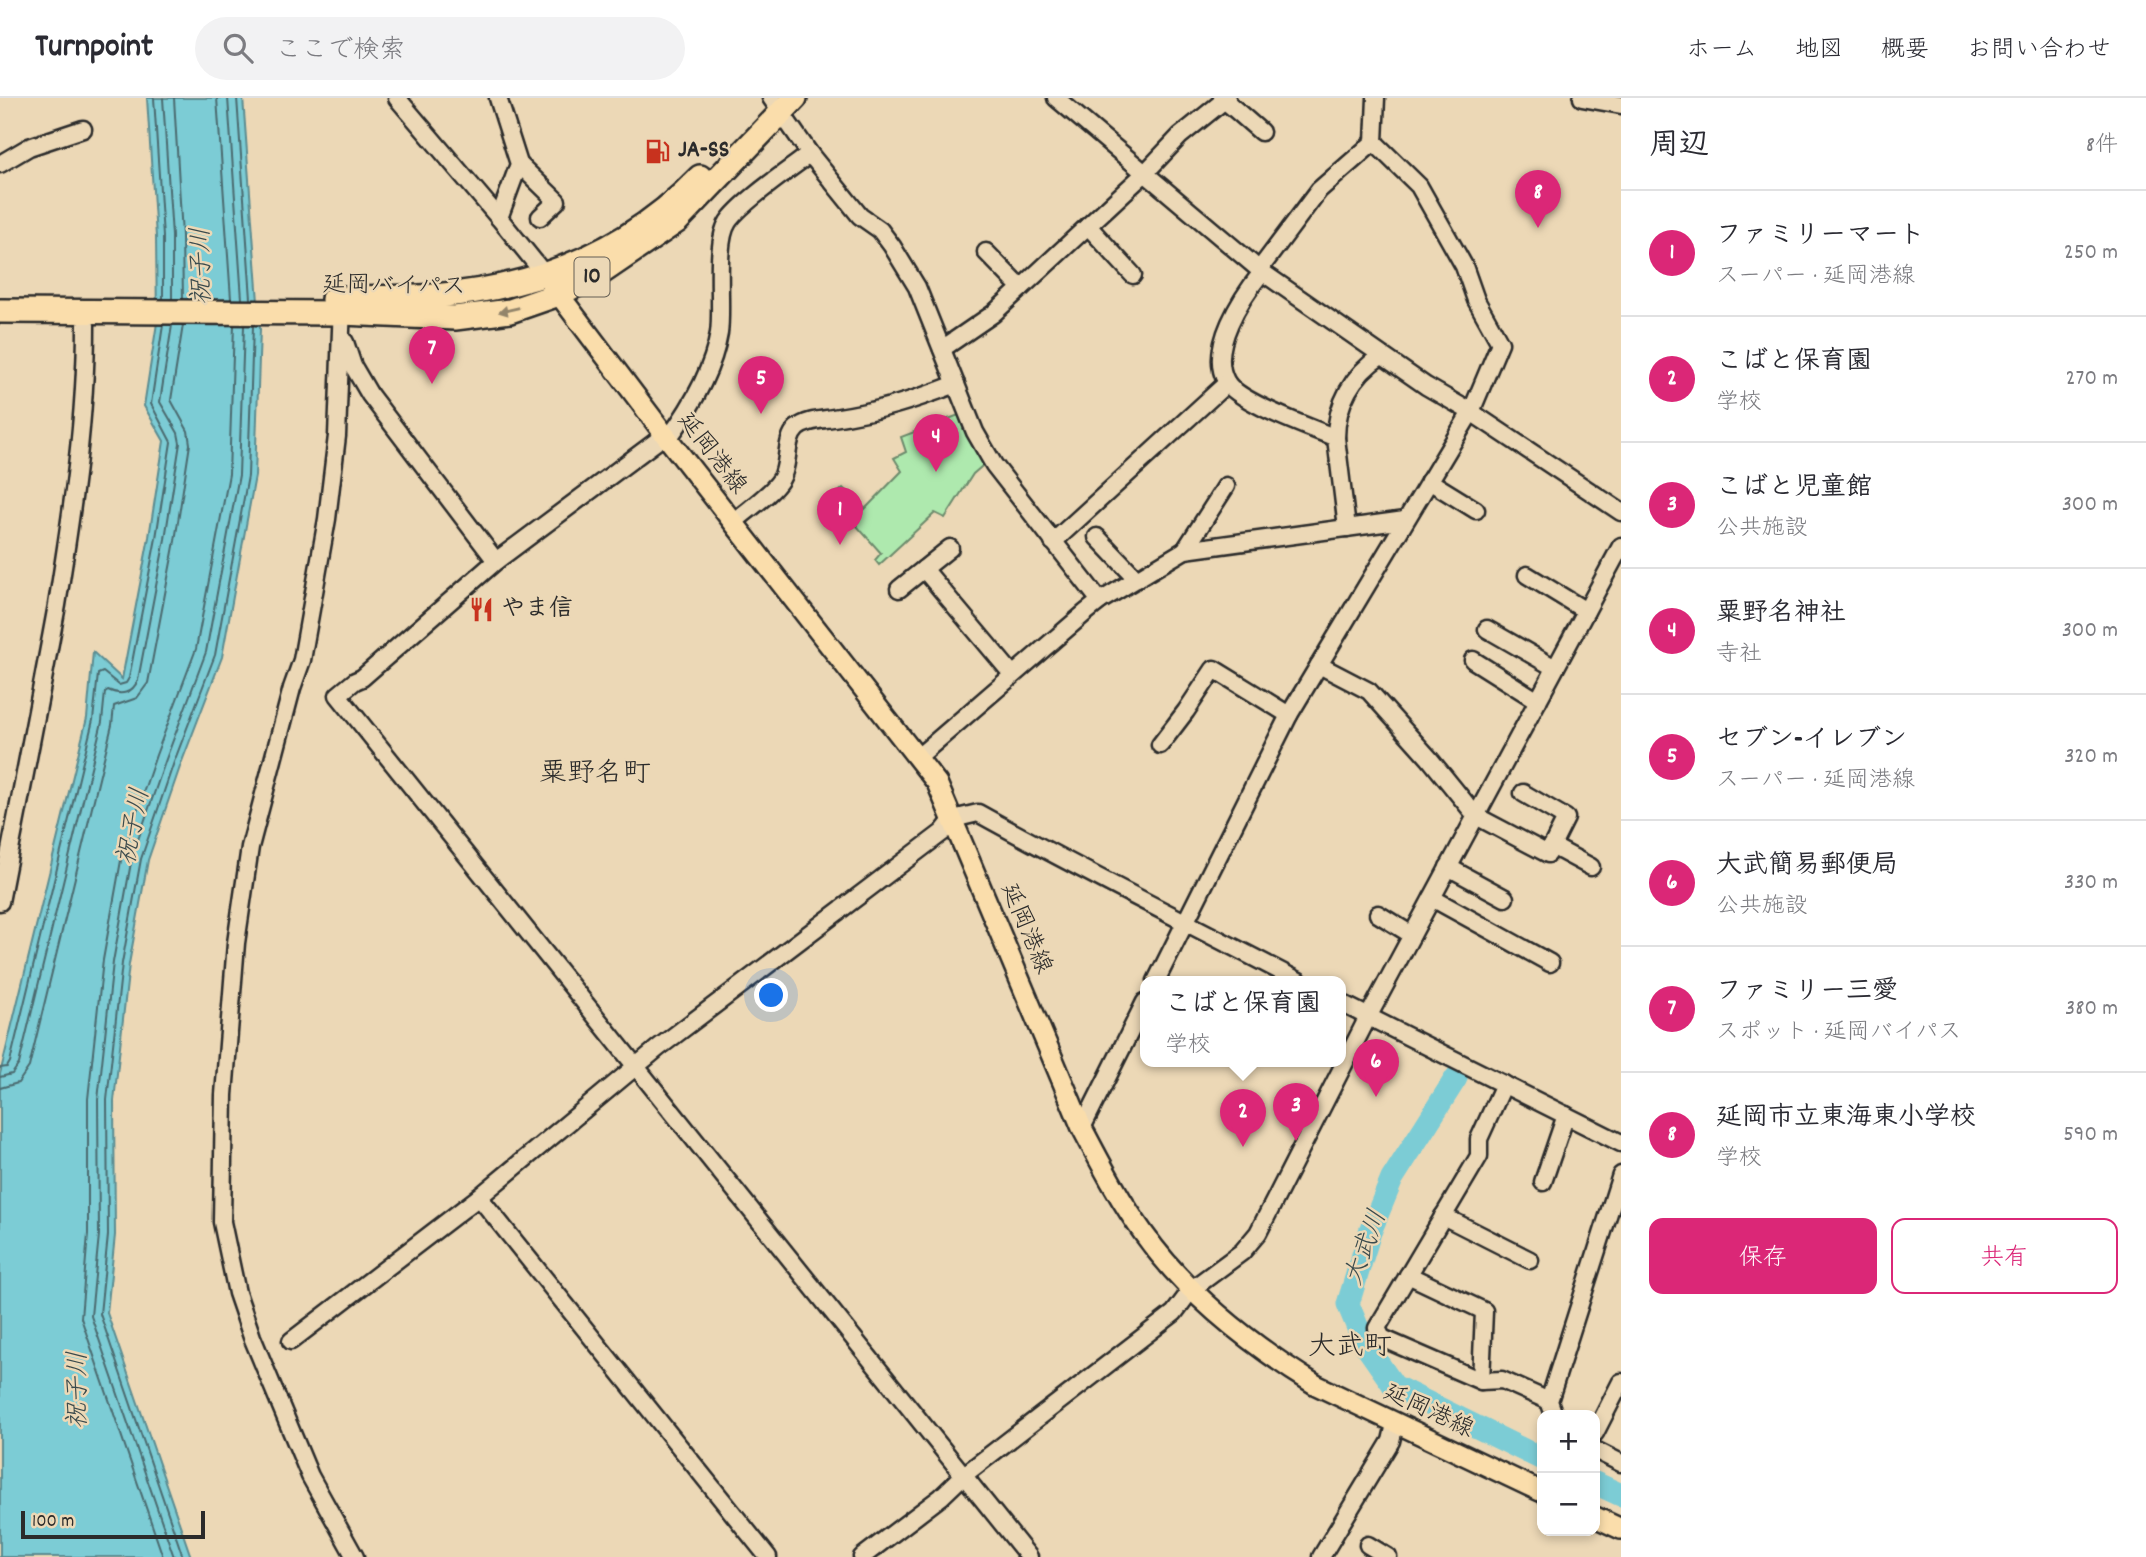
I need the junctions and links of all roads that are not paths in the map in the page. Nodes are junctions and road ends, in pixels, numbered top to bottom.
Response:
1 (397, 98) edge
2 (498, 98) edge
3 (1056, 98) edge
4 (1224, 98) edge
5 (1376, 98) edge
6 (1582, 98) edge
7 (778, 101) edge
8 (1621, 105) edge
9 (83, 129) dead end
10 (1261, 132) dead end
11 (1374, 142) junction
12 (810, 154) junction
13 (0, 163) edge
14 (519, 164) junction
15 (1145, 173) junction
16 (540, 217) dead end
17 (499, 218) junction
18 (1088, 226) junction
19 (986, 252) dead end
20 (1261, 271) junction
21 (1133, 275) dead end
22 (552, 285) junction
23 (1021, 288) junction
24 (0, 298) edge
25 (0, 311) edge
26 (87, 311) junction
27 (336, 311) junction
28 (942, 349) junction
29 (1381, 356) junction
30 (1227, 383) junction
31 (956, 384) junction
32 (1471, 412) junction
33 (667, 437) junction
34 (1336, 438) junction
35 (1429, 481) junction
36 (1226, 486) dead end
37 (1476, 510) dead end
38 (1621, 512) edge
39 (1405, 520) junction
40 (734, 522) junction
41 (1347, 528) junction
42 (1097, 537) dead end
43 (1054, 542) junction
44 (1621, 545) edge
45 (950, 548) dead end
46 (1185, 550) junction
47 (496, 561) junction
48 (924, 569) junction
49 (1527, 575) dead end
50 (1136, 579) junction
51 (899, 589) dead end
52 (1100, 601) junction
53 (1586, 611) junction
54 (1488, 629) dead end
55 (1473, 660) dead end
56 (1319, 665) junction
57 (1555, 668) junction
58 (1012, 674) junction
59 (1538, 701) junction
60 (1289, 715) junction
61 (1159, 745) dead end
62 (918, 757) junction
63 (1523, 793) dead end
64 (1476, 816) junction
65 (953, 819) junction
66 (1552, 846) junction
67 (1448, 867) junction
68 (1591, 867) dead end
69 (1432, 898) junction
70 (1505, 898) dead end
71 (0, 902) edge
72 (1378, 914) dead end
73 (1186, 923) junction
74 (1412, 935) junction
75 (1550, 963) dead end
76 (1159, 976) edge
77 (1289, 976) edge
78 (1346, 1006) edge
79 (1140, 1012) edge
80 (1368, 1017) junction
81 (1346, 1060) edge
82 (635, 1067) junction
83 (1343, 1067) edge
84 (1504, 1084) junction
85 (1566, 1115) junction
86 (1082, 1128) junction
87 (1621, 1143) edge
88 (1621, 1175) edge
89 (1543, 1182) dead end
90 (478, 1196) junction
91 (1443, 1216) junction
92 (1530, 1260) dead end
93 (1408, 1275) junction
94 (1192, 1289) junction
95 (290, 1341) dead end
96 (1481, 1381) junction
97 (1621, 1382) edge
98 (1551, 1408) edge
99 (1600, 1423) edge
100 (1395, 1424) junction
101 (1600, 1452) edge
102 (1621, 1462) edge
103 (964, 1475) junction
104 (1537, 1490) edge
105 (1600, 1519) edge
106 (1621, 1529) edge
107 (1368, 1545) dead end
108 (355, 1557) edge
109 (768, 1557) edge
110 (862, 1557) edge
111 (1029, 1557) edge
112 (1321, 1557) edge
113 (1388, 1557) edge

1 - 17 street
2 - 14 street
3 - 15 street
4 - 10 street
4 - 15 street
5 - 11 street
6 - 8 street
7 - 12 street
7 - 22 highway, 延岡バイパス / 10
9 - 13 street
11 - 20 street
11 - 32 street
12 - 28 street
12 - 33 street
14 - 16 street
14 - 17 street
15 - 18 street
15 - 20 street
17 - 22 street
18 - 21 street
18 - 23 street
19 - 23 street
20 - 29 street
20 - 30 street
22 - 27 highway, 延岡バイパス / 10
22 - 33 main road, 延岡港線
23 - 28 street
24 - 26 highway, 延岡バイパス / 10
25 - 26 highway, 延岡バイパス / 10
26 - 27 highway, 延岡バイパス / 10
26 - 71 street
27 - 47 street
27 - 108 street
28 - 31 street
29 - 32 street
29 - 34 street
30 - 34 street
30 - 43 street
31 - 40 street
31 - 43 street
32 - 35 street
32 - 38 street
33 - 40 main road, 延岡港線
33 - 47 street
34 - 41 street
35 - 37 street
35 - 39 street
36 - 46 street
39 - 41 street
39 - 56 street
40 - 62 main road, 延岡港線
41 - 46 street
42 - 50 street
43 - 52 street
44 - 53 street
45 - 48 street
46 - 50 street
47 - 82 street
48 - 51 street
48 - 58 street
49 - 53 street
50 - 52 street
52 - 58 street
53 - 57 street
54 - 57 street
55 - 59 street
56 - 60 street
56 - 64 street
57 - 59 street
58 - 62 street
59 - 64 street
60 - 61 street
60 - 73 street
62 - 65 main road, 延岡港線
63 - 66 street
64 - 66 street
64 - 67 street
65 - 73 street
65 - 82 street
65 - 86 main road, 延岡港線
66 - 68 street
67 - 69 street
67 - 70 street
69 - 74 street
69 - 75 street
72 - 74 street
73 - 76 street
73 - 77 street
74 - 80 street
78 - 80 street
79 - 86 street
80 - 81 street
80 - 84 street
82 - 90 street
82 - 103 street
83 - 94 street
84 - 85 street
84 - 91 street
85 - 87 street
85 - 89 street
86 - 94 main road, 延岡港線
88 - 98 street
90 - 95 street
90 - 109 street
91 - 92 street
91 - 93 street
93 - 96 street
93 - 96 street
94 - 100 main road, 延岡港線
94 - 103 street
96 - 98 street
97 - 99 street
100 - 104 main road, 延岡港線
100 - 112 street
101 - 102 street
103 - 110 street
103 - 111 street
105 - 106 main road
107 - 113 street

